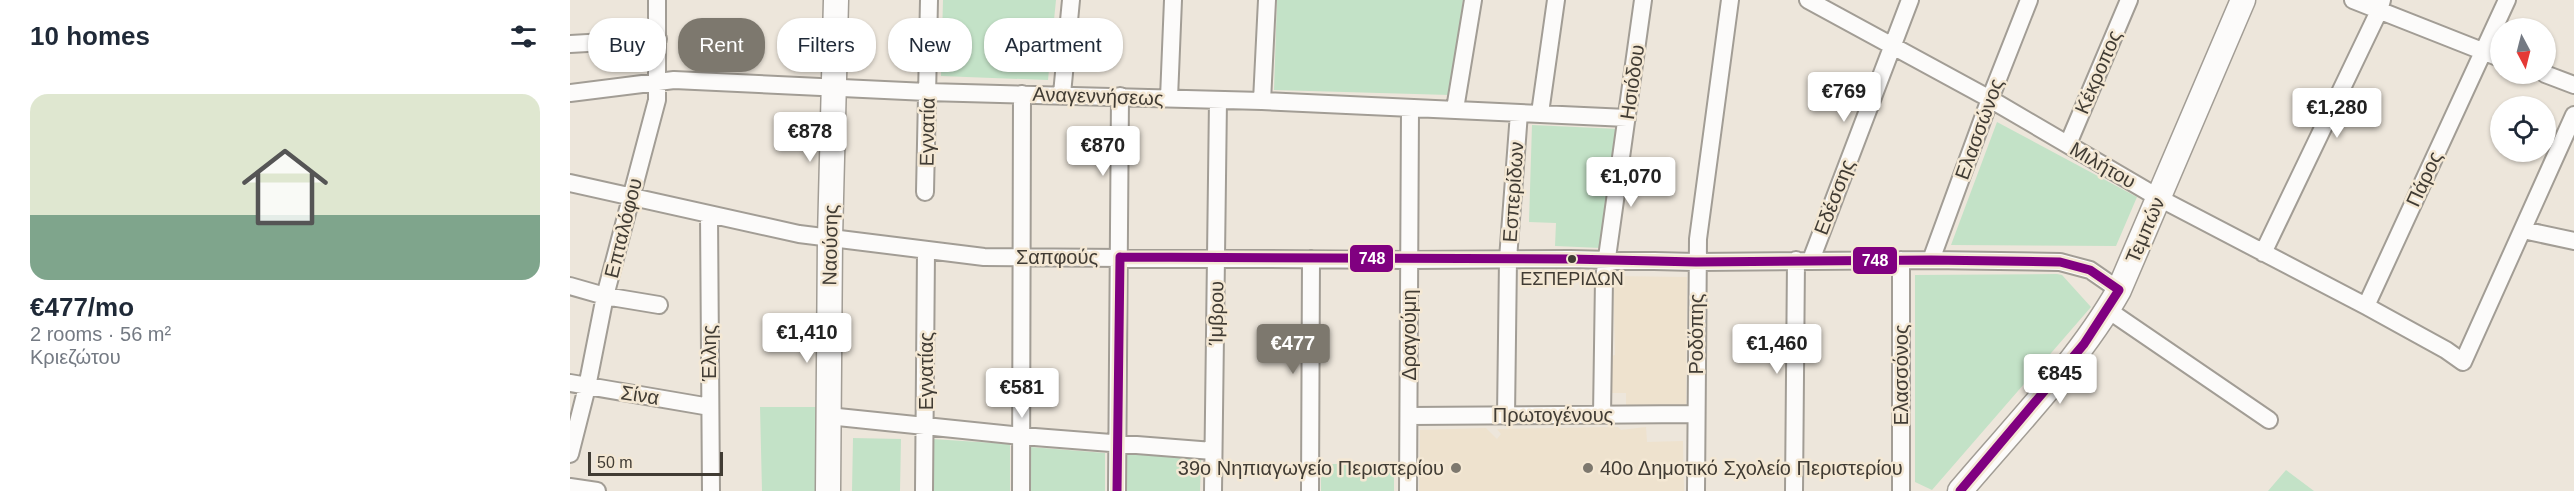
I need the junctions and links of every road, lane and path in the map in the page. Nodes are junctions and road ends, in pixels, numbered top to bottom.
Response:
1 (657, 0) edge
2 (836, 0) edge
3 (929, 0) edge
4 (1071, 0) edge
5 (1173, 0) edge
6 (1267, 0) edge
7 (1473, 0) edge
8 (1556, 0) edge
9 (1643, 0) edge
10 (1730, 0) edge
11 (1808, 0) edge
12 (1910, 0) edge
13 (2030, 0) edge
14 (2129, 0) edge
15 (2243, 0) edge
16 (2353, 0) edge
17 (2507, 0) edge
18 (2380, 6) edge
19 (657, 18) edge
20 (588, 43) edge
21 (570, 44) edge
22 (1891, 46) junction
23 (2481, 51) junction
24 (2490, 54) edge
25 (658, 72) edge
26 (2556, 78) edge
27 (658, 81) junction
28 (2574, 85) edge
29 (832, 88) junction
30 (927, 92) junction
31 (570, 93) edge
32 (1022, 94) junction
33 (1062, 94) junction
34 (1120, 96) junction
35 (1169, 98) junction
36 (1990, 99) junction
37 (1218, 100) junction
38 (1262, 101) junction
39 (1410, 108) junction
40 (1455, 110) junction
41 (1519, 113) junction
42 (1540, 113) junction
43 (2574, 115) edge
44 (1627, 118) junction
45 (2067, 144) junction
46 (570, 183) edge
47 (926, 192) dead end
48 (630, 197) junction
49 (2159, 198) junction
50 (709, 215) junction
51 (2523, 230) junction
52 (830, 238) junction
53 (2574, 241) edge
54 (926, 251) junction
55 (2263, 253) junction
56 (1120, 257) junction
57 (1022, 258) junction
58 (1216, 258) junction
59 (1311, 259) junction
60 (1508, 259) junction
61 (1408, 260) junction
62 (1606, 260) junction
63 (1803, 260) junction
64 (1900, 260) junction
65 (1931, 260) junction
66 (1696, 262) junction
67 (570, 286) edge
68 (605, 296) junction
69 (2114, 300) junction
70 (659, 305) dead end
71 (2366, 306) junction
72 (570, 383) edge
73 (587, 387) junction
74 (710, 407) junction
75 (1696, 414) junction
76 (828, 416) junction
77 (1409, 416) junction
78 (1506, 416) junction
79 (1602, 416) junction
80 (2269, 420) dead end
81 (925, 426) junction
82 (1022, 436) junction
83 (1117, 443) junction
84 (1213, 451) junction
85 (570, 454) edge
86 (570, 487) edge
87 (597, 491) edge
88 (711, 491) edge
89 (828, 491) edge
90 (924, 491) edge
91 (1021, 491) edge
92 (1117, 491) edge
93 (1213, 491) edge
94 (1310, 491) edge
95 (1408, 491) edge
96 (1696, 491) edge
97 (1794, 491) edge
98 (1901, 491) edge
99 (1960, 491) edge

1 - 19 street, Επταλόφου
2 - 29 street, Ναούσης
3 - 30 street, Εγνατία
4 - 33 street
5 - 35 street
6 - 38 street
7 - 40 street
8 - 42 street
9 - 44 street, Ησιόδου
10 - 66 street, Ροδόπης
11 - 22 street, Μιλήτου
12 - 22 street, Εδέσσης
13 - 36 street, Ελασσώνος
14 - 45 street, Κέκροπος
15 - 49 street, Τεμπών
16 - 18 street
17 - 23 street, Πάρος
18 - 23 street
18 - 55 street
20 - 21 street
22 - 36 street, Μιλήτου
22 - 63 street, Εδέσσης
23 - 24 street
23 - 71 street, Πάρος
25 - 27 street, Επταλόφου
26 - 28 street
27 - 29 street, Αναγεννήσεως
27 - 31 street, Αναγεννήσεως
27 - 48 street, Επταλόφου
29 - 30 street, Αναγεννήσεως
29 - 52 street, Ναούσης
30 - 32 street, Αναγεννήσεως
30 - 47 street, Εγνατία
32 - 33 street, Αναγεννήσεως
32 - 57 street
33 - 34 street, Αναγεννήσεως
34 - 35 street, Αναγεννήσεως
34 - 56 street
35 - 37 street, Αναγεννήσεως
36 - 45 street, Μιλήτου
36 - 65 street, Ελασσώνος
37 - 38 street, Αναγεννήσεως
37 - 58 street, Ίμβρου
38 - 39 street, Αναγεννήσεως
39 - 40 street, Αναγεννήσεως
39 - 61 street, Δραγούμη
40 - 41 street, Αναγεννήσεως
41 - 42 street, Αναγεννήσεως
41 - 60 street, Εσπερίδων
42 - 44 street, Αναγεννήσεως
43 - 51 street
44 - 62 street, Ησιόδου
45 - 49 street, Μιλήτου
46 - 48 street, Σαπφούς
48 - 50 street, Σαπφούς
48 - 68 street, Επταλόφου
49 - 55 street, Μιλήτου
49 - 69 street, Τεμπών
50 - 52 street, Σαπφούς
50 - 74 street, Έλλης
51 - 53 street
51 - 71 street, Μιλήτου
52 - 54 street, Σαπφούς
52 - 76 street, Ναούσης
54 - 57 street, Σαπφούς
54 - 81 street, Εγνατίας
55 - 71 street, Μιλήτου
56 - 57 street, Σαπφούς
56 - 58 street, Σαπφούς
56 - 83 street
57 - 82 street
58 - 59 street, Σαπφούς
58 - 84 street, Ίμβρου
59 - 61 street, Σαπφούς
59 - 94 street
60 - 61 street, Σαπφούς
60 - 62 street, Σαπφούς
60 - 78 street, Εσπερίδων
61 - 77 street, Δραγούμη
62 - 66 street, Σαπφούς
62 - 79 street, Ησιόδου
63 - 64 street, Σαπφούς
63 - 66 street, Σαπφούς
63 - 97 street, Εδέσσης
64 - 65 street, Σαπφούς
64 - 98 street, Ελασσόνος
65 - 69 street, Σαπφούς
66 - 75 street, Ροδόπης
67 - 68 street
68 - 70 street
68 - 73 street, Επταλόφου
69 - 80 street, Σαπφούς
69 - 99 street, Τεμπών
72 - 73 street, Σίνα
73 - 74 street, Σίνα
73 - 85 street, Επταλόφου
74 - 88 street, Έλλης
75 - 79 street, Πρωτογένους
75 - 96 street, Ροδόπης
76 - 81 street
76 - 89 street, Ναούσης
77 - 78 street, Πρωτογένους
77 - 95 street, Δραγούμη
78 - 79 street, Πρωτογένους
81 - 82 street
81 - 90 street, Εγνατίας
82 - 83 street
82 - 91 street
83 - 84 street
83 - 92 street
84 - 93 street, Ίμβρου
86 - 87 street

